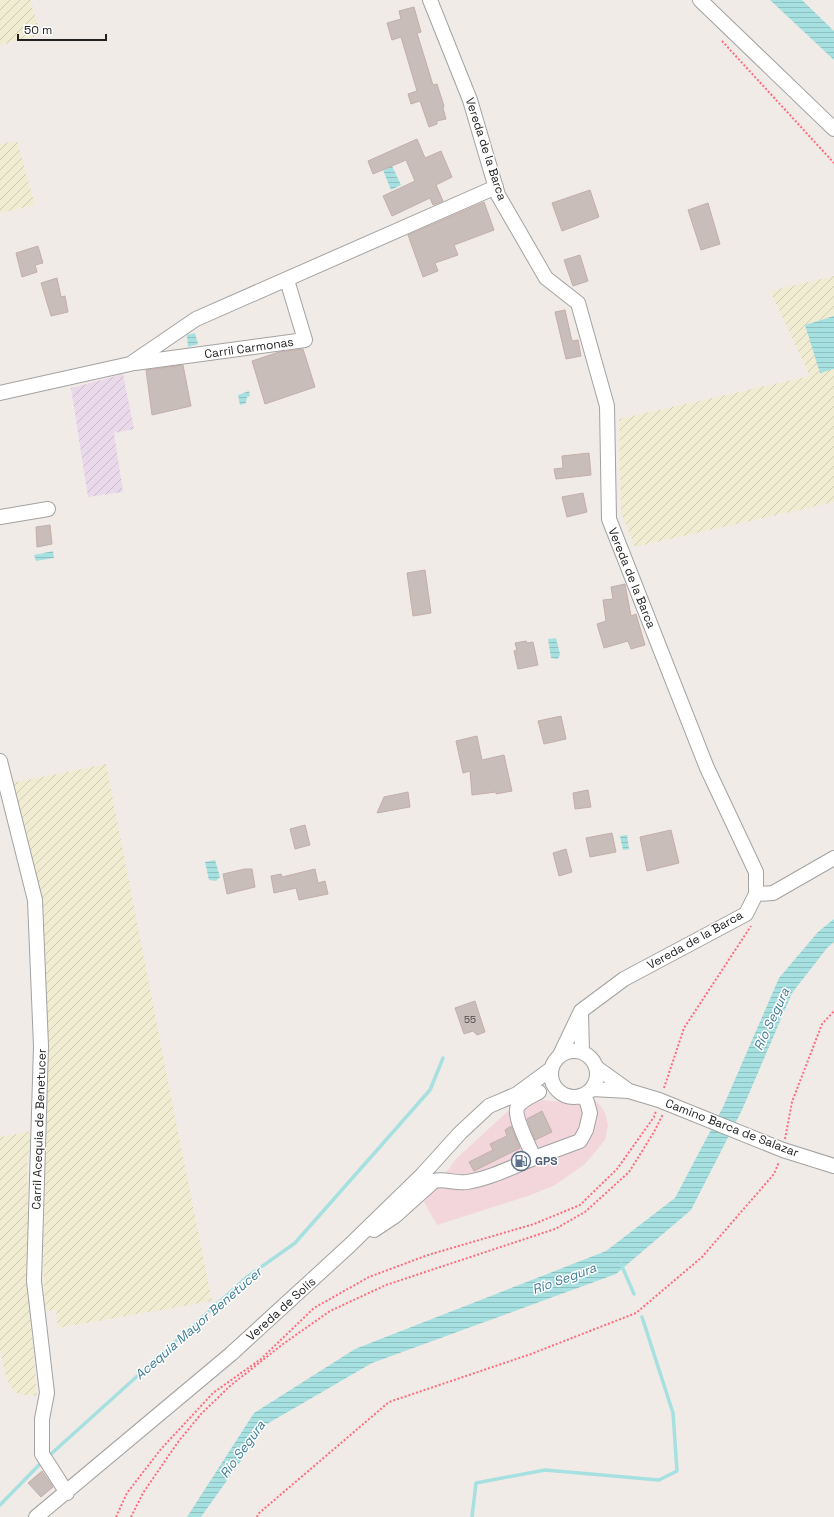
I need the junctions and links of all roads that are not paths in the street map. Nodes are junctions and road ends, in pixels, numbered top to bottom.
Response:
1 (430, 0) edge
2 (700, 0) edge
3 (834, 129) edge
4 (496, 187) junction
5 (287, 280) junction
6 (130, 364) junction
7 (0, 393) edge
8 (48, 509) dead end
9 (0, 517) edge
10 (0, 761) edge
11 (834, 858) edge
12 (756, 894) junction
13 (581, 1011) junction
14 (582, 1052) junction
15 (560, 1055) junction
16 (597, 1068) junction
17 (552, 1069) junction
18 (558, 1090) junction
19 (629, 1091) junction
20 (539, 1092) junction
21 (587, 1092) junction
22 (517, 1094) junction
23 (534, 1158) junction
24 (834, 1166) edge
25 (349, 1246) junction
26 (67, 1493) junction
27 (36, 1517) edge

1 - 4 street, Vereda de la Barca
2 - 3 street
4 - 5 street, Carril Carmonas
4 - 12 street, Vereda de la Barca
5 - 6 street, Carril Carmonas
5 - 6 street, Carril Carmonas
6 - 7 street, Carril Carmonas
8 - 9 street
10 - 26 street, Carril Acequia de Benetucer
11 - 12 street
12 - 13 street, Vereda de la Barca
13 - 14 street
13 - 15 street
14 - 15 street
14 - 16 street
15 - 17 street
16 - 19 street, Camino Barca de Salazar
16 - 21 street
17 - 18 street
17 - 22 street, Vereda de Solís
18 - 20 street, Vereda de Solís
18 - 21 street
19 - 21 street, Camino Barca de Salazar
19 - 24 street, Camino Barca de Salazar
20 - 22 street, Vereda de Solís
20 - 23 street
21 - 23 street
22 - 25 street, Vereda de Solís
23 - 25 street
25 - 26 street, Vereda de Solís
26 - 27 street, Vereda de Solís

